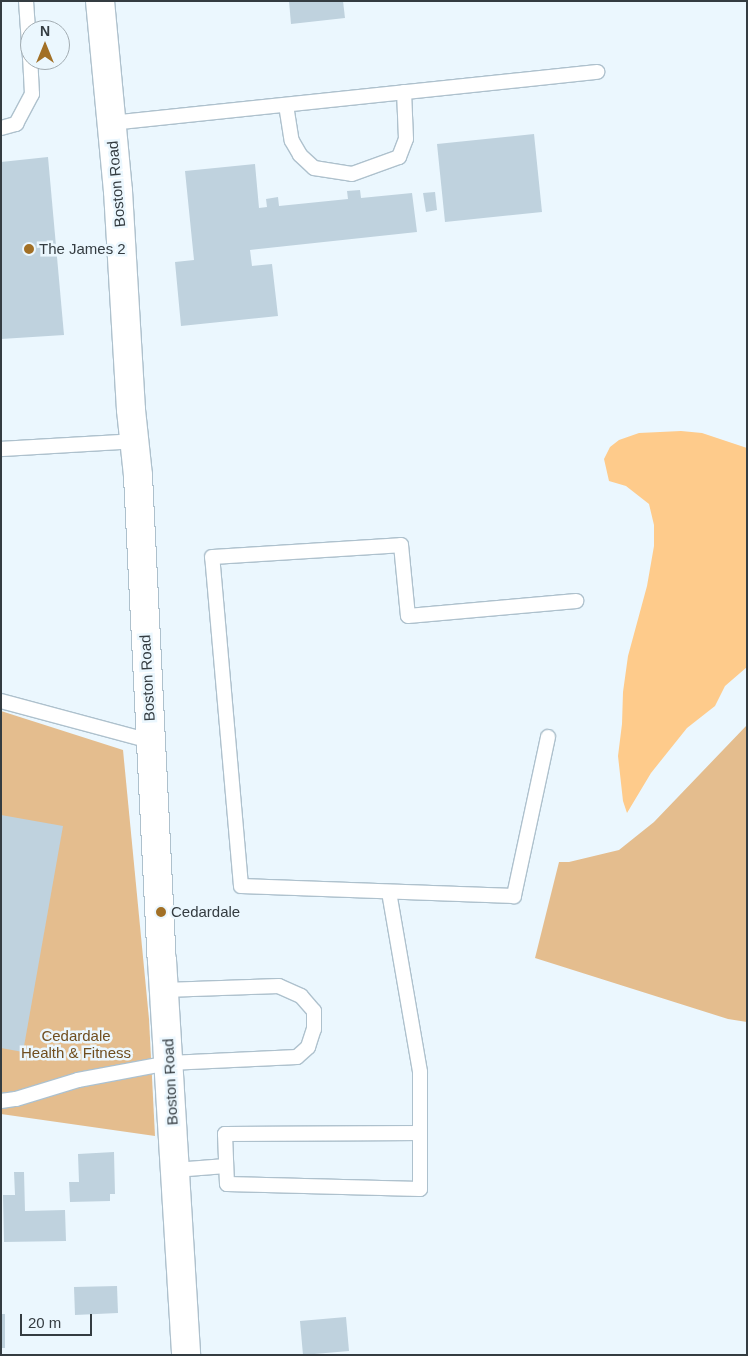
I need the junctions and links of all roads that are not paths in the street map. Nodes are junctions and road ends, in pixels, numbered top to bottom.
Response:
1 (26, 1) edge
2 (100, 1) edge
3 (27, 20) edge
4 (31, 70) edge
5 (597, 72) dead end
6 (404, 92) junction
7 (286, 105) junction
8 (111, 123) junction
9 (1, 128) edge
10 (135, 441) junction
11 (1, 449) edge
12 (576, 600) dead end
13 (1, 701) edge
14 (548, 737) dead end
15 (150, 741) junction
16 (389, 892) junction
17 (164, 990) junction
18 (169, 1064) junction
19 (1, 1101) edge
20 (420, 1132) junction
21 (226, 1166) junction
22 (175, 1170) junction
23 (186, 1355) edge

1 - 3 lane
2 - 8 street, Boston Road
4 - 9 lane
5 - 6 lane
6 - 7 lane
6 - 7 lane
7 - 8 lane
8 - 10 street, Boston Road
10 - 11 lane
10 - 15 street, Boston Road
12 - 16 lane
13 - 15 lane
14 - 16 lane
15 - 17 street, Boston Road
16 - 20 lane
17 - 18 street, Boston Road
17 - 18 lane
18 - 19 lane
18 - 22 street, Boston Road
20 - 21 lane
20 - 21 lane
21 - 22 lane
22 - 23 street, Boston Road

